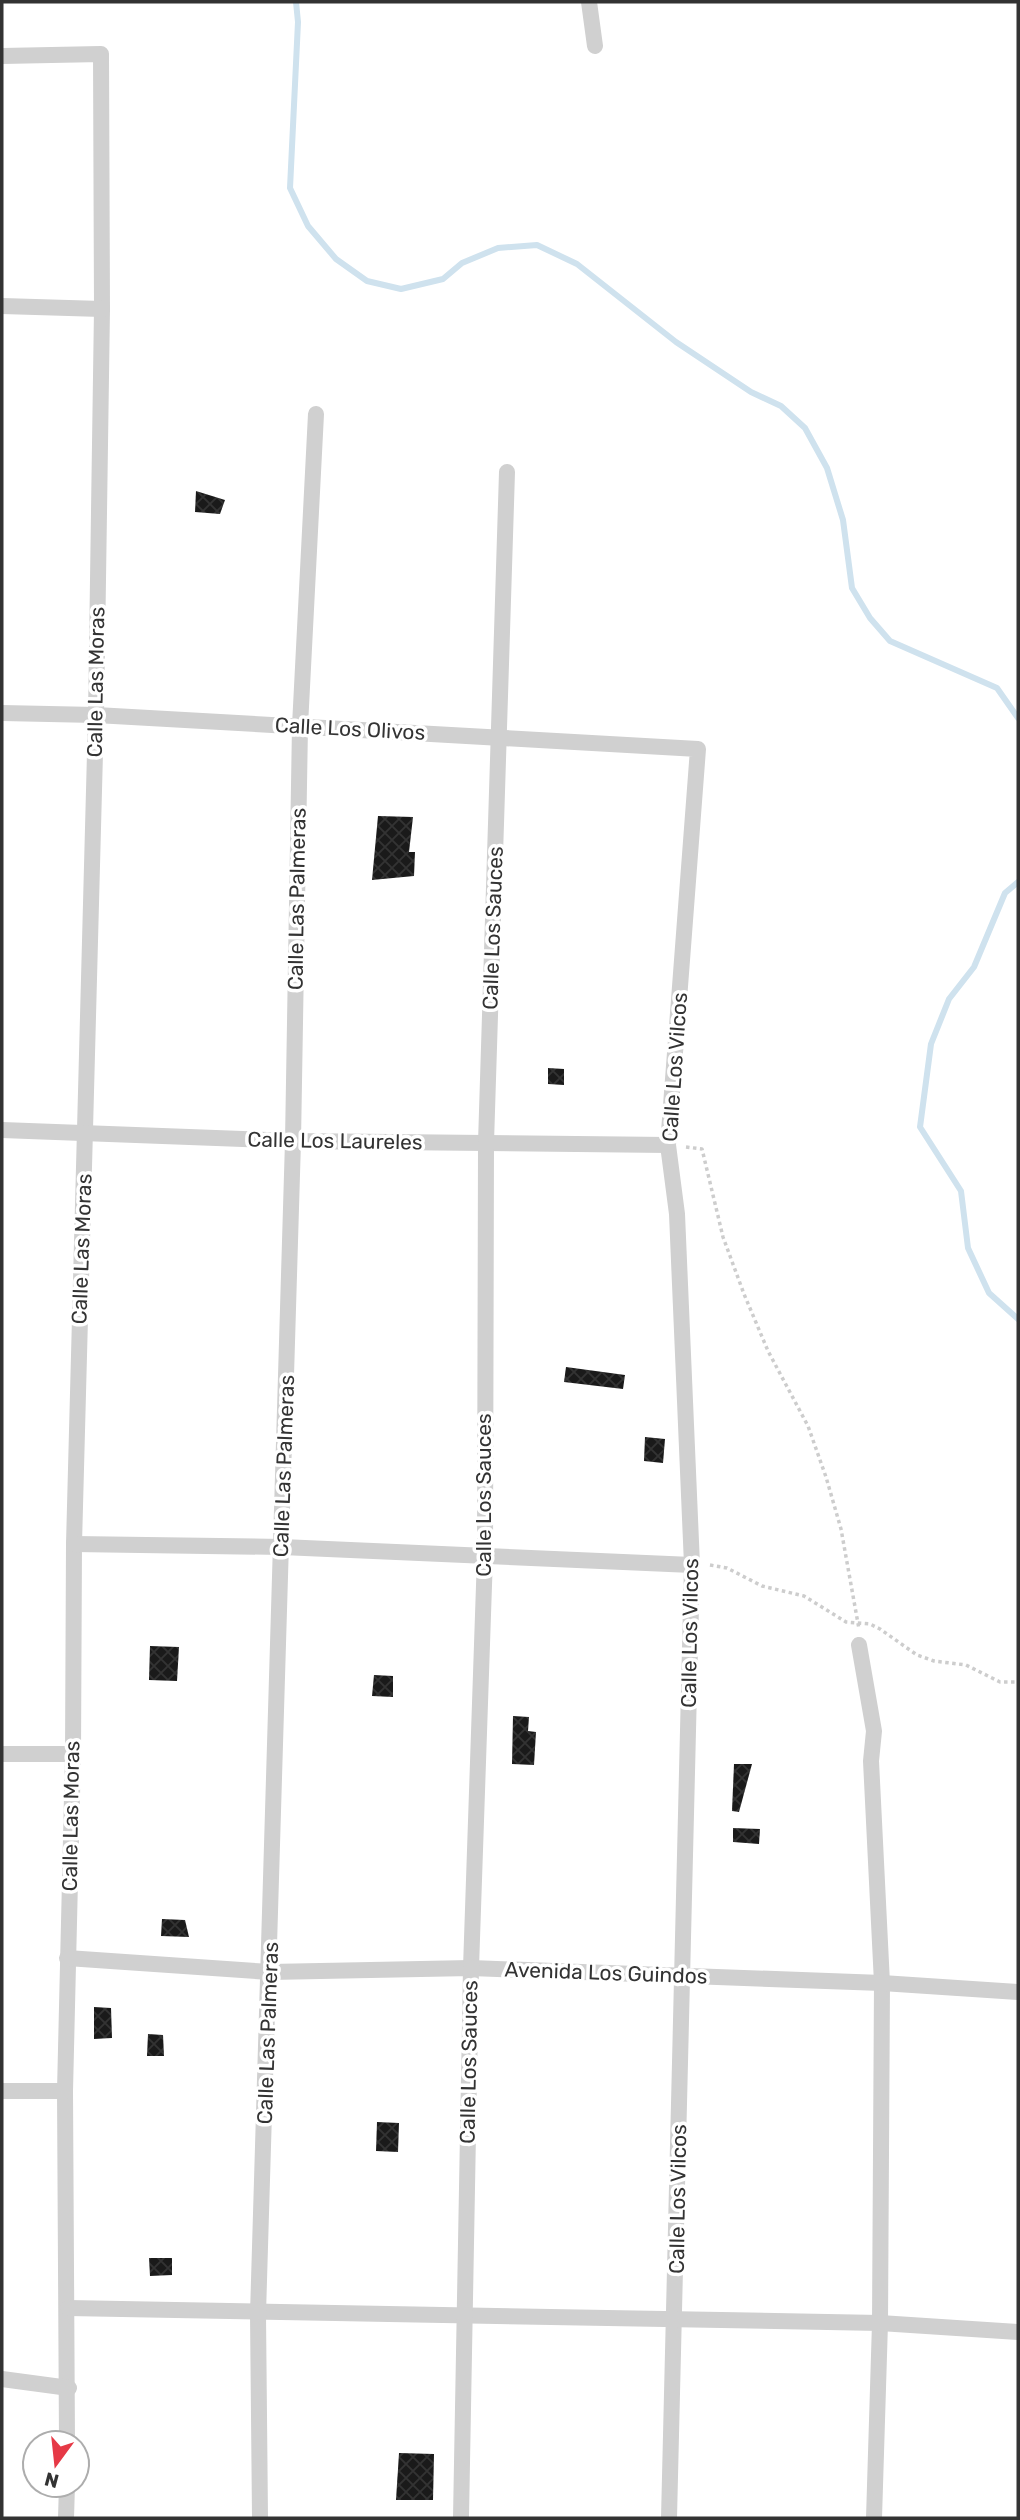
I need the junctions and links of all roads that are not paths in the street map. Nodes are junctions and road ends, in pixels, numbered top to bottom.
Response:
1 (589, 2) edge
2 (595, 46) dead end
3 (2, 56) edge
4 (2, 306) edge
5 (102, 309) junction
6 (316, 414) dead end
7 (507, 472) dead end
8 (2, 713) edge
9 (96, 715) junction
10 (300, 726) junction
11 (499, 737) junction
12 (698, 749) joint
13 (2, 1130) edge
14 (85, 1133) junction
15 (293, 1141) junction
16 (486, 1143) junction
17 (668, 1145) junction
18 (74, 1544) junction
19 (282, 1547) junction
20 (485, 1556) junction
21 (692, 1565) junction
22 (859, 1645) road end
23 (2, 1754) edge
24 (73, 1754) junction
25 (67, 1958) junction
26 (471, 1968) junction
27 (270, 1972) junction
28 (682, 1975) junction
29 (882, 1983) junction
30 (1018, 1992) edge
31 (2, 2091) edge
32 (65, 2091) junction
33 (68, 2308) junction
34 (258, 2314) junction
35 (464, 2317) junction
36 (676, 2320) junction
37 (880, 2323) junction
38 (1018, 2332) edge
39 (2, 2379) edge
40 (69, 2388) junction
41 (68, 2429) edge
42 (67, 2499) edge
43 (66, 2518) edge
44 (260, 2518) edge
45 (461, 2518) edge
46 (669, 2518) edge
47 (874, 2518) edge

1 - 2 street
3 - 5 street, Calle Las Moras
4 - 5 street
5 - 9 street, Calle Las Moras
6 - 10 street, Calle Las Palmeras
7 - 11 street, Calle Los Sauces
8 - 9 street, Calle Los Olivos
9 - 10 street, Calle Los Olivos
9 - 14 street, Calle Las Moras
10 - 11 street, Calle Los Olivos
10 - 15 street, Calle Las Palmeras
11 - 12 street, Calle Los Olivos
11 - 16 street, Calle Los Sauces
12 - 17 street, Calle Los Vilcos
13 - 14 street, Calle Los Laureles
14 - 15 street, Calle Los Laureles
14 - 18 street, Calle Las Moras
15 - 16 street, Calle Los Laureles
15 - 19 street, Calle Las Palmeras
16 - 17 street, Calle Los Laureles
16 - 20 street, Calle Los Sauces
17 - 21 street, Calle Los Vilcos
18 - 19 street
18 - 24 street, Calle Las Moras
19 - 20 street
19 - 27 street, Calle Las Palmeras
20 - 21 street
20 - 26 street, Calle Los Sauces
21 - 28 street, Calle Los Vilcos
22 - 29 street
23 - 24 street
24 - 25 street, Calle Las Moras
25 - 27 street, Avenida Los Guindos
25 - 32 street, Calle Las Moras
26 - 27 street, Avenida Los Guindos
26 - 28 street, Avenida Los Guindos
26 - 35 street, Calle Los Sauces
27 - 34 street, Calle Las Palmeras
28 - 29 street, Avenida Los Guindos
28 - 36 street, Calle Los Vilcos
29 - 30 street, Avenida Los Guindos
29 - 37 street
31 - 32 street
32 - 33 street, Calle Las Moras
33 - 34 street
33 - 40 street, Calle Las Moras
34 - 35 street
34 - 44 street, Calle Las Palmeras
35 - 36 street
35 - 45 street, Calle Los Sauces
36 - 37 street
36 - 46 street, Calle Los Vilcos
37 - 38 street
37 - 47 street
39 - 40 street
40 - 41 street, Calle Las Moras
42 - 43 street

